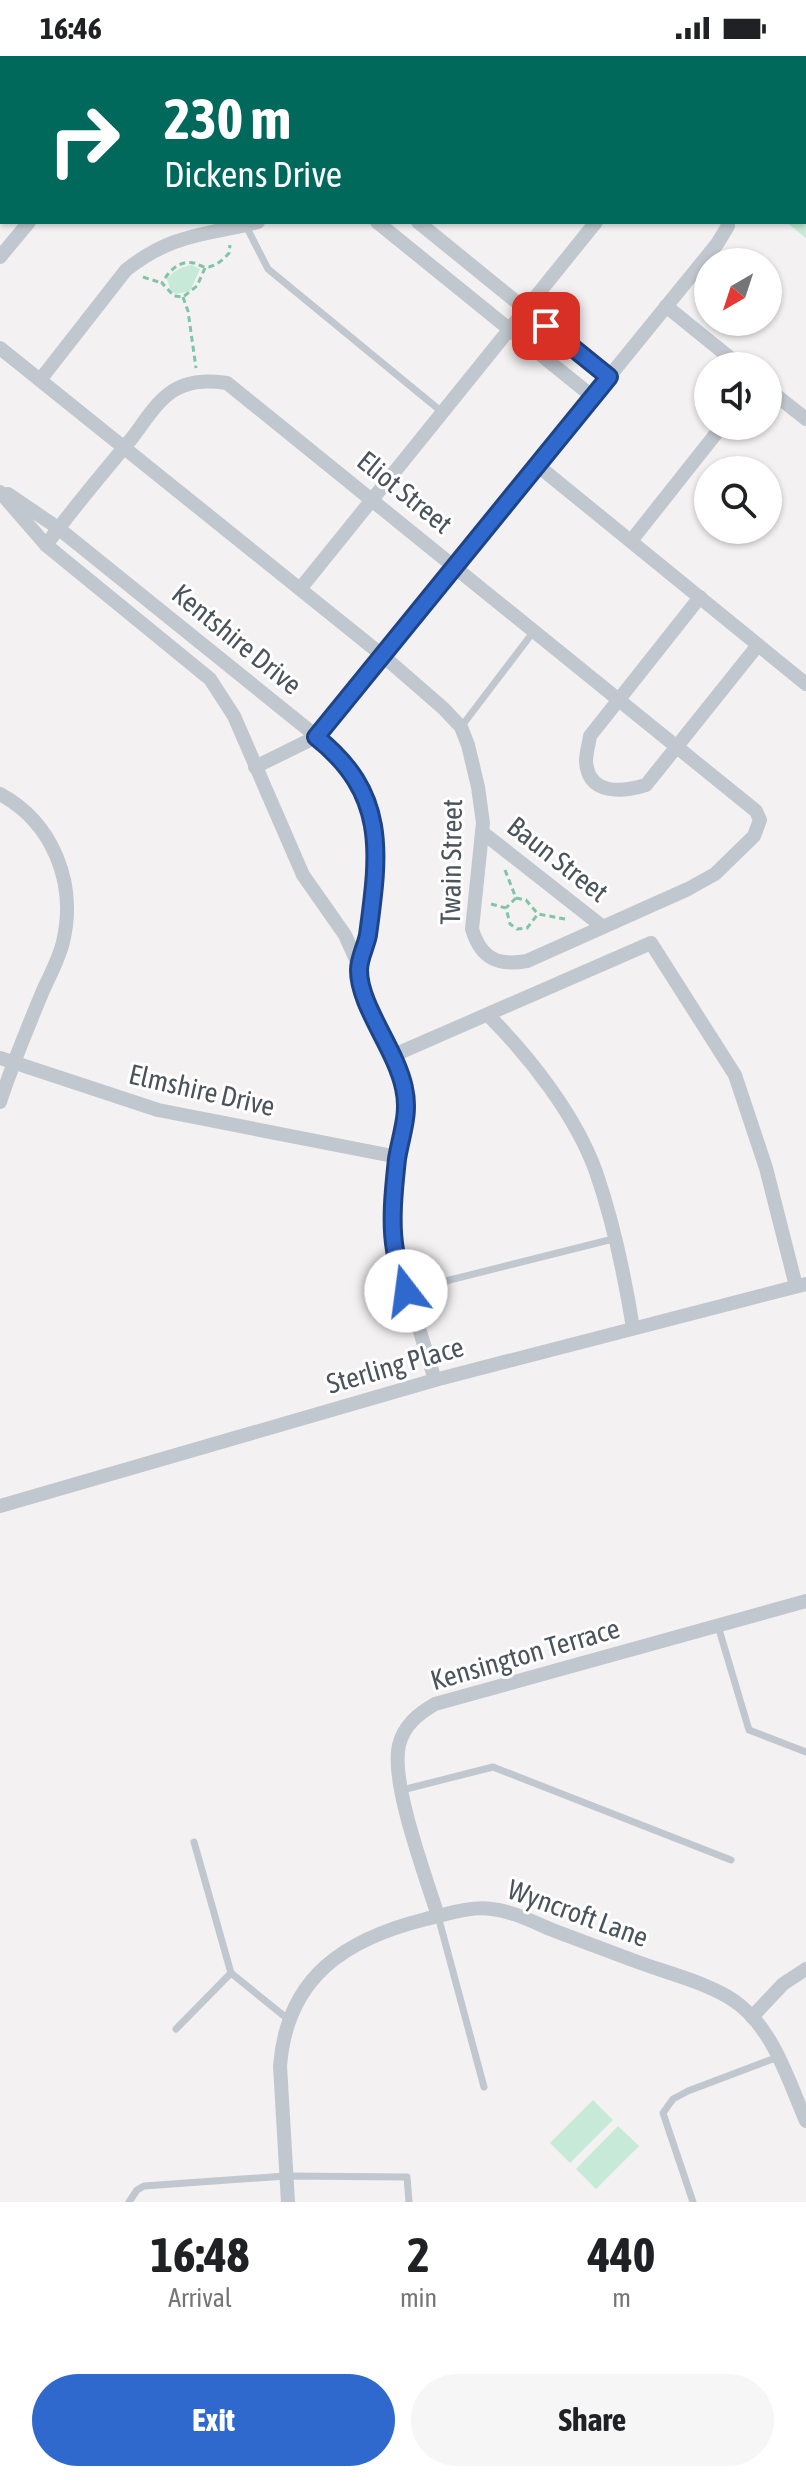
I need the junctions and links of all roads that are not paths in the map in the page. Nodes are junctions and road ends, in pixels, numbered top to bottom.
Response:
1 (27, 224) edge
2 (248, 224) edge
3 (252, 224) edge
4 (379, 224) edge
5 (420, 224) edge
6 (728, 224) edge
7 (587, 225) edge
8 (0, 257) edge
9 (666, 306) junction
10 (525, 309) junction
11 (509, 330) junction
12 (0, 348) edge
13 (723, 352) edge
14 (609, 377) junction
15 (40, 380) junction
16 (593, 397) junction
17 (782, 400) edge
18 (442, 412) junction
19 (806, 419) edge
20 (711, 440) edge
21 (124, 447) junction
22 (537, 465) junction
23 (0, 490) edge
24 (371, 498) junction
25 (58, 528) junction
26 (631, 541) junction
27 (46, 545) junction
28 (455, 566) junction
29 (300, 589) junction
30 (700, 597) junction
31 (534, 631) junction
32 (758, 645) junction
33 (382, 655) junction
34 (806, 684) edge
35 (618, 699) junction
36 (461, 727) junction
37 (316, 737) junction
38 (678, 747) junction
39 (255, 767) junction
40 (0, 794) edge
41 (748, 805) joint
42 (482, 832) junction
43 (603, 927) junction
44 (359, 966) junction
45 (488, 1015) junction
46 (394, 1055) junction
47 (6, 1060) edge
48 (0, 1102) edge
49 (398, 1157) junction
50 (613, 1239) junction
51 (801, 1285) edge
52 (406, 1291) junction
53 (633, 1328) junction
54 (435, 1380) junction
55 (0, 1506) edge
56 (806, 1601) edge
57 (718, 1626) junction
58 (806, 1752) edge
59 (401, 1790) junction
60 (194, 1842) dead end
61 (731, 1860) dead end
62 (438, 1916) junction
63 (806, 1969) edge
64 (231, 1973) junction
65 (752, 2017) junction
66 (289, 2020) junction
67 (176, 2029) dead end
68 (778, 2057) junction
69 (484, 2087) dead end
70 (806, 2121) edge
71 (286, 2176) junction
72 (129, 2202) edge
73 (288, 2202) edge
74 (409, 2202) edge
75 (693, 2202) edge

1 - 8 street
2 - 15 street
3 - 18 lane
4 - 11 street
5 - 10 street
6 - 9 street
7 - 10 street
9 - 13 street
9 - 14 street
10 - 11 street
10 - 14 street
11 - 16 street
11 - 18 street
12 - 15 street, Twain Street
14 - 16 street
15 - 21 street, Twain Street
16 - 22 street
17 - 19 street
18 - 24 street
20 - 26 street
21 - 24 street, Eliot Street
21 - 25 street
21 - 29 street, Twain Street
22 - 26 street
22 - 28 street
23 - 25 street, Kentshire Drive
23 - 27 street, Kentshire Drive
24 - 28 street, Eliot Street
24 - 29 street
25 - 27 street
25 - 37 street, Kentshire Drive
26 - 30 street
27 - 39 street, Kentshire Drive
28 - 31 street, Eliot Street
28 - 33 street
29 - 33 street, Twain Street
30 - 32 street
30 - 35 street
31 - 35 street, Eliot Street
31 - 36 lane
32 - 34 street
32 - 38 street
33 - 36 street, Twain Street
33 - 37 street
35 - 38 street, Eliot Street
35 - 38 street
36 - 42 street, Twain Street
37 - 39 street
37 - 44 street, Kentshire Drive
38 - 41 street, Eliot Street
39 - 44 street, Kentshire Drive
40 - 47 street
41 - 43 street, Twain Street
42 - 43 street, Baun Street
42 - 43 street, Twain Street
44 - 46 street, Kentshire Drive
45 - 46 street
45 - 50 street
45 - 51 street
46 - 49 street, Kentshire Drive
47 - 48 street
47 - 49 street, Elmshire Drive
49 - 52 street, Kentshire Drive
50 - 52 lane
50 - 53 street
51 - 53 street, Sterling Place
52 - 54 street, Kentshire Drive
53 - 54 street, Sterling Place
54 - 55 street, Sterling Place
56 - 57 street, Kensington Terrace
57 - 58 lane
57 - 59 street, Kensington Terrace
59 - 61 lane
59 - 62 street, Kensington Terrace
60 - 64 lane
62 - 65 street, Wyncroft Lane
62 - 66 street, Wyncroft Lane
62 - 69 lane
63 - 65 street
64 - 66 lane
64 - 67 lane
65 - 68 street, Wyncroft Lane
66 - 71 street, Wyncroft Lane
68 - 70 street, Wyncroft Lane
68 - 75 lane
71 - 72 lane
71 - 73 street, Wyncroft Lane
71 - 74 lane

